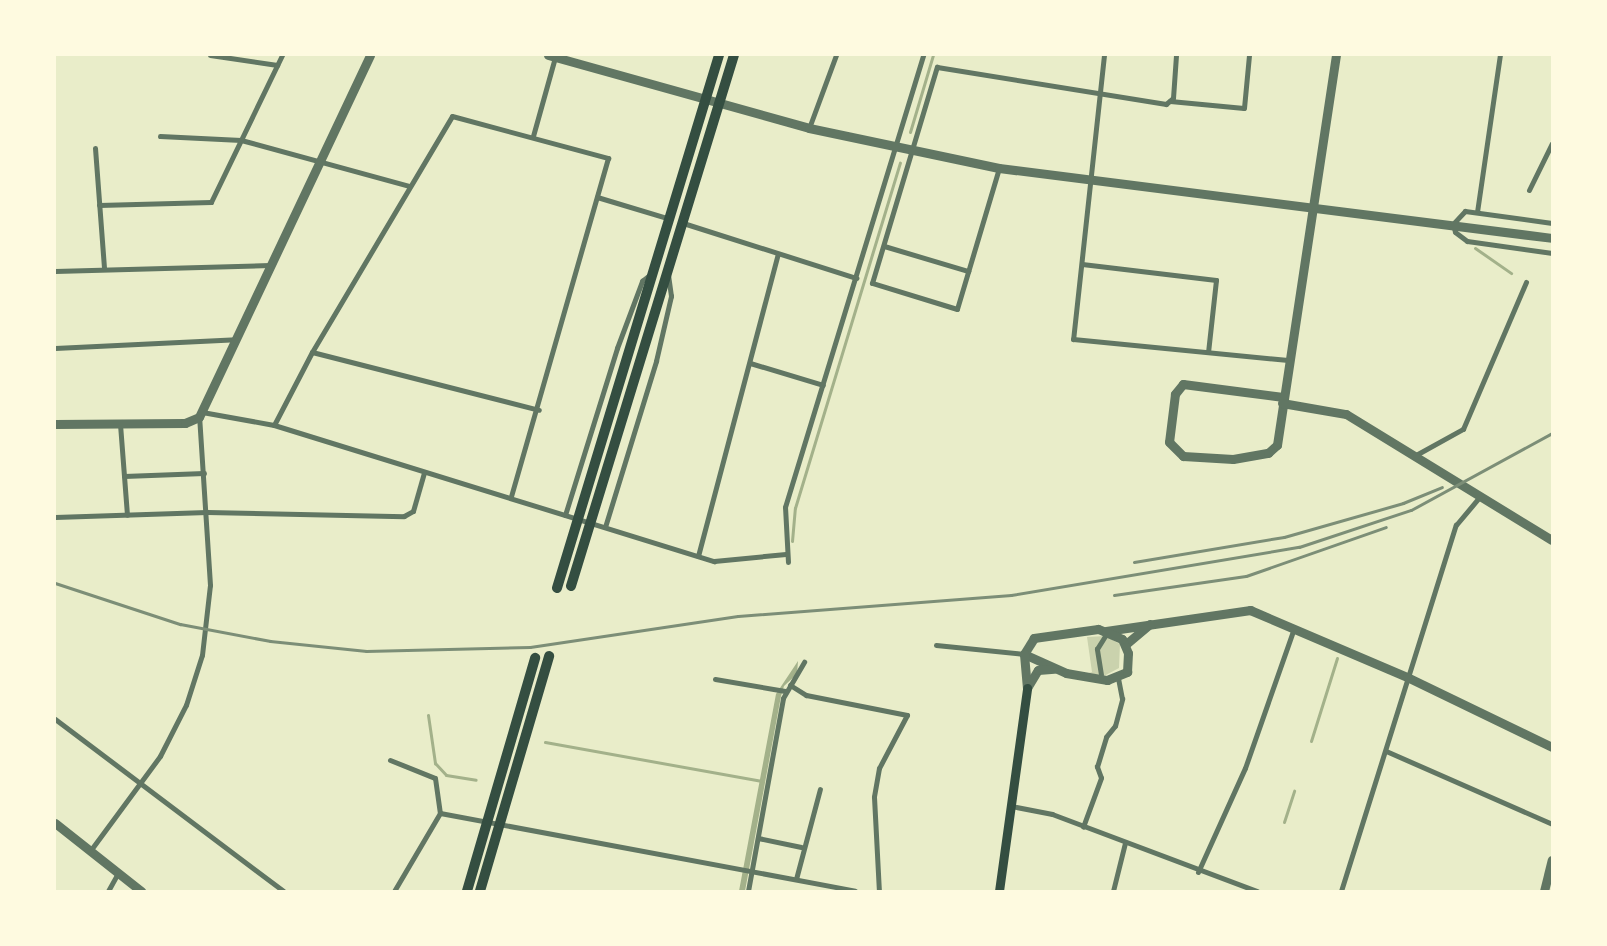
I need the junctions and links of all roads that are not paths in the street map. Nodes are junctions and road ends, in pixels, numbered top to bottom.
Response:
1 (210, 55) edge
2 (282, 55) edge
3 (370, 55) edge
4 (719, 55) edge
5 (734, 55) edge
6 (836, 55) edge
7 (923, 55) edge
8 (1104, 55) edge
9 (1176, 55) edge
10 (1249, 55) edge
11 (1336, 55) edge
12 (1500, 55) edge
13 (552, 56) edge
14 (277, 65) junction
15 (1100, 94) junction
16 (706, 100) junction
17 (1170, 101) junction
18 (719, 103) junction
19 (809, 128) junction
20 (160, 136) dead end
21 (533, 136) junction
22 (241, 140) junction
23 (1552, 143) edge
24 (95, 148) dead end
25 (894, 148) junction
26 (913, 151) junction
27 (319, 162) junction
28 (999, 168) junction
29 (1092, 179) junction
30 (409, 186) junction
31 (1529, 190) dead end
32 (597, 197) junction
33 (99, 205) junction
34 (1313, 208) junction
35 (1478, 212) junction
36 (670, 219) junction
37 (683, 223) junction
38 (1552, 223) edge
39 (1453, 224) junction
40 (1552, 238) edge
41 (884, 246) junction
42 (1552, 253) edge
43 (778, 254) junction
44 (1082, 264) junction
45 (270, 265) junction
46 (104, 268) junction
47 (55, 270) edge
48 (968, 271) junction
49 (655, 272) junction
50 (667, 273) junction
51 (856, 278) junction
52 (1526, 282) dead end
53 (236, 339) junction
54 (55, 348) edge
55 (312, 352) junction
56 (1208, 352) junction
57 (1288, 360) junction
58 (750, 363) junction
59 (823, 386) junction
60 (1282, 400) junction
61 (539, 410) junction
62 (200, 414) junction
63 (55, 424) edge
64 (120, 424) junction
65 (274, 425) junction
66 (1411, 458) junction
67 (204, 473) junction
68 (424, 473) junction
69 (124, 476) junction
70 (512, 497) junction
71 (1479, 498) junction
72 (207, 512) junction
73 (127, 515) junction
74 (567, 516) junction
75 (55, 518) edge
76 (602, 526) junction
77 (1552, 540) edge
78 (786, 554) junction
79 (698, 556) junction
80 (788, 562) dead end
81 (571, 586) dead end
82 (556, 588) dead end
83 (1155, 622) junction
84 (1294, 627) junction
85 (1106, 633) junction
86 (1126, 644) junction
87 (936, 645) dead end
88 (1024, 654) junction
89 (549, 656) dead end
90 (535, 658) dead end
91 (804, 662) dead end
92 (1057, 670) junction
93 (1101, 675) dead end
94 (1407, 677) junction
95 (1118, 678) junction
96 (715, 679) dead end
97 (790, 685) junction
98 (1027, 688) junction
99 (785, 691) junction
100 (55, 719) edge
101 (1552, 747) edge
102 (1386, 750) junction
103 (390, 760) dead end
104 (142, 783) junction
105 (820, 789) dead end
106 (1011, 806) junction
107 (440, 813) junction
108 (487, 821) junction
109 (500, 824) junction
110 (1552, 824) edge
111 (56, 825) edge
112 (1083, 827) junction
113 (758, 838) junction
114 (1125, 844) junction
115 (801, 847) junction
116 (90, 851) junction
117 (1552, 860) edge
118 (752, 870) junction
119 (1198, 872) junction
120 (118, 873) junction
121 (796, 880) junction
122 (1250, 890) edge
123 (108, 891) edge
124 (141, 891) edge
125 (283, 891) edge
126 (394, 891) edge
127 (467, 891) edge
128 (480, 891) edge
129 (748, 891) edge
130 (855, 891) edge
131 (879, 891) edge
132 (999, 891) edge
133 (1113, 891) edge
134 (1257, 891) edge
135 (1341, 891) edge
136 (1544, 891) edge

1 - 14 street
2 - 14 street
3 - 27 street
4 - 16 main road
5 - 18 main road
6 - 19 street
7 - 25 street
8 - 15 street
9 - 17 street
10 - 17 street
11 - 34 street
12 - 35 street
13 - 16 street
13 - 21 street
14 - 22 street
15 - 17 street
15 - 26 street
15 - 29 street
16 - 18 street
16 - 36 main road
18 - 19 street
18 - 37 main road
19 - 25 street
20 - 22 street
21 - 30 street
21 - 32 street
22 - 27 street
22 - 33 street
23 - 31 street
24 - 33 street
25 - 26 street
25 - 51 street
26 - 28 street
26 - 41 street
27 - 30 street
27 - 45 street
28 - 29 street
28 - 48 street
29 - 34 street
29 - 44 street
30 - 55 street
32 - 36 street
32 - 61 street
33 - 46 street
34 - 39 street
34 - 57 street
35 - 38 street
35 - 39 street
36 - 49 main road
37 - 43 street
37 - 50 main road
39 - 40 street
39 - 42 street
41 - 48 street
41 - 48 street
43 - 51 street
43 - 58 street
44 - 56 street
44 - 56 street
45 - 46 street
45 - 53 street
46 - 47 street
49 - 74 street
49 - 82 main road
50 - 76 street
50 - 81 main road
51 - 59 street
52 - 66 street
53 - 54 street
53 - 62 street
55 - 61 street
55 - 65 street
56 - 57 street
57 - 60 street
58 - 59 street
58 - 79 street
59 - 78 street
60 - 60 street
60 - 66 street
61 - 70 street
62 - 64 street
62 - 65 street
62 - 67 street
63 - 64 street
64 - 69 street
65 - 68 street
66 - 71 street
67 - 69 street
67 - 72 street
68 - 70 street
68 - 72 street
69 - 73 street
70 - 74 street
71 - 77 street
71 - 94 street
72 - 73 street
72 - 104 street
73 - 75 street
74 - 76 street
76 - 79 street
78 - 79 street
78 - 80 street
83 - 84 street
83 - 85 street
83 - 86 street
84 - 94 street
84 - 119 street
85 - 86 street
85 - 88 street
85 - 93 street
86 - 95 street
87 - 88 street
88 - 92 street
88 - 98 street
89 - 109 main road
90 - 108 main road
91 - 97 street
92 - 95 street
92 - 98 street
94 - 101 street
94 - 102 street
95 - 112 street
96 - 99 street
97 - 99 street
97 - 131 street
98 - 106 main road
99 - 113 street
100 - 104 street
102 - 110 street
102 - 135 street
103 - 107 street
104 - 116 street
104 - 125 street
105 - 115 street
106 - 112 street
106 - 132 main road
107 - 108 street
107 - 126 street
108 - 109 street
108 - 127 main road
109 - 118 street
109 - 128 main road
111 - 116 street
112 - 114 street
113 - 115 street
113 - 118 street
114 - 119 street
114 - 133 street
115 - 121 street
116 - 120 street
117 - 136 street
118 - 121 street
118 - 129 street
119 - 122 street
120 - 123 street
120 - 124 street
121 - 130 street
122 - 134 street

